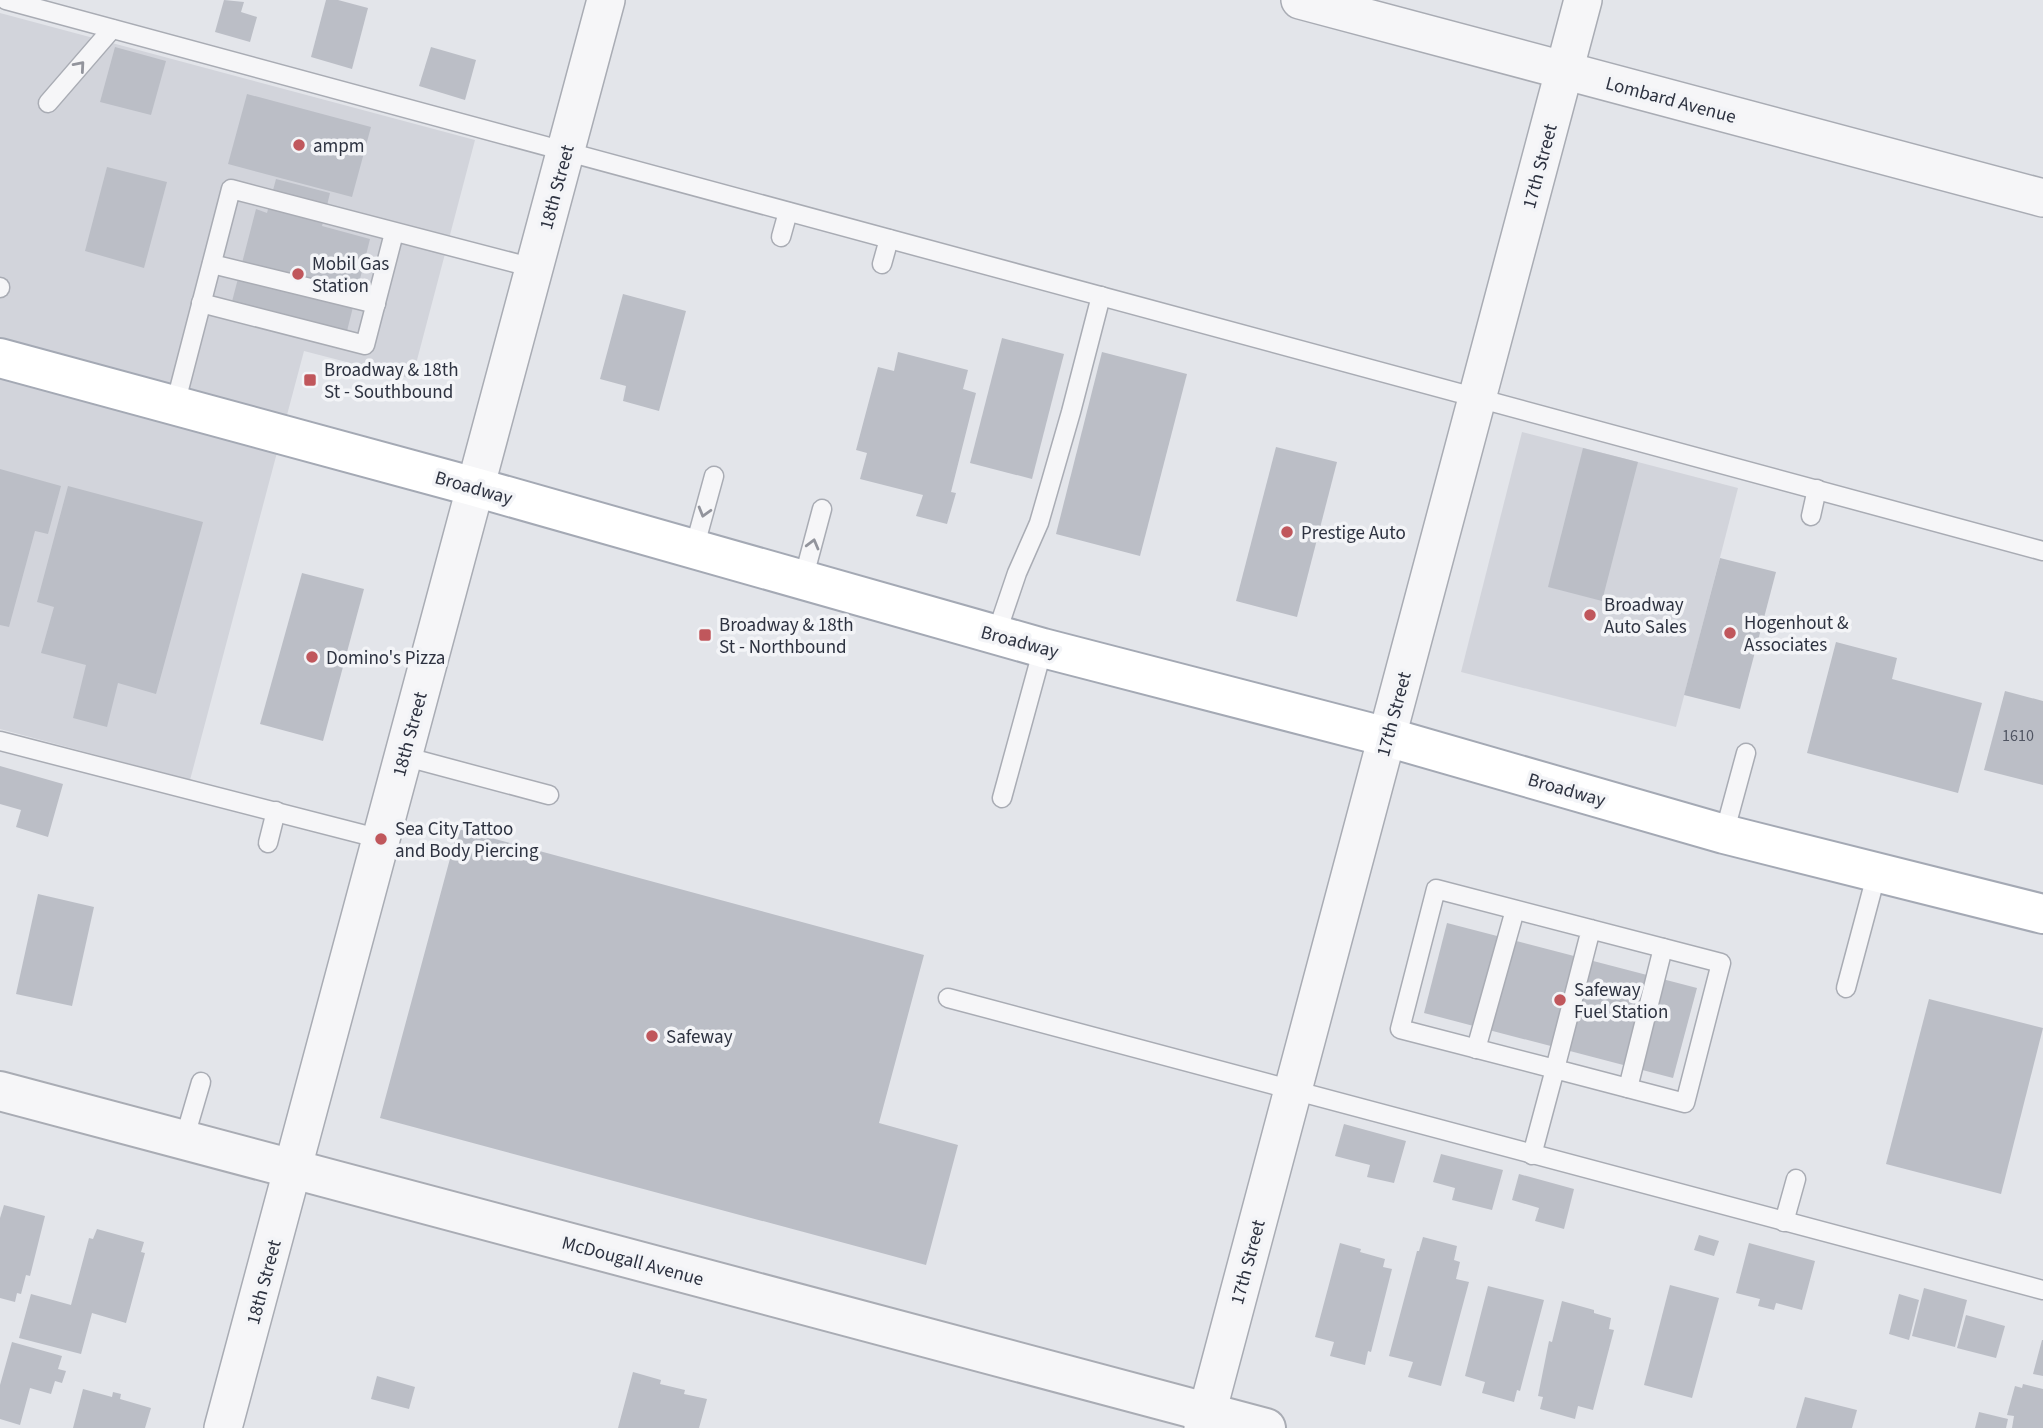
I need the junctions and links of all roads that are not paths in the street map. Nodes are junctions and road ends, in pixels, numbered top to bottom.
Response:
1 (6, 0) edge
2 (606, 0) edge
3 (1300, 0) edge
4 (1583, 0) edge
5 (112, 29) junction
6 (1564, 71) junction
7 (48, 103) dead end
8 (565, 151) junction
9 (2043, 198) edge
10 (788, 212) junction
11 (394, 233) junction
12 (781, 237) dead end
13 (890, 239) junction
14 (212, 264) junction
15 (882, 264) dead end
16 (534, 268) junction
17 (1101, 296) junction
18 (201, 303) junction
19 (376, 304) junction
20 (0, 358) edge
21 (1477, 397) junction
22 (175, 405) junction
23 (714, 476) dead end
24 (475, 486) junction
25 (1817, 489) junction
26 (822, 509) dead end
27 (1811, 516) dead end
28 (694, 549) junction
29 (2043, 551) edge
30 (803, 580) junction
31 (996, 635) junction
32 (1043, 648) junction
33 (1387, 737) junction
34 (0, 741) edge
35 (1746, 753) dead end
36 (403, 756) junction
37 (549, 795) dead end
38 (1002, 798) dead end
39 (276, 811) junction
40 (1724, 834) junction
41 (381, 839) junction
42 (268, 843) dead end
43 (1877, 872) junction
44 (1515, 910) junction
45 (2043, 914) edge
46 (1591, 929) junction
47 (1663, 948) junction
48 (1846, 988) dead end
49 (948, 998) dead end
50 (1476, 1049) junction
51 (1555, 1069) junction
52 (201, 1082) dead end
53 (1628, 1088) junction
54 (0, 1091) edge
55 (1292, 1091) junction
56 (184, 1140) junction
57 (1532, 1155) junction
58 (293, 1169) junction
59 (1796, 1179) dead end
60 (1784, 1222) junction
61 (2043, 1290) edge
62 (1205, 1420) edge
63 (223, 1428) edge
64 (1266, 1428) edge

1 - 5 lane
2 - 8 street, 18th Street
3 - 6 street, Lombard Avenue
4 - 6 street, 17th Street
7 -> 5 lane
5 - 8 lane
6 - 9 street, Lombard Avenue
6 - 21 street, 17th Street
8 - 10 lane
8 - 16 street, 18th Street
10 - 12 lane
10 - 13 lane
11 - 14 lane
11 - 16 lane
11 - 19 lane
13 - 15 lane
13 - 17 lane
14 - 18 lane
14 - 19 lane
16 - 24 street, 18th Street
17 - 21 lane
17 - 31 lane
18 - 19 lane
18 - 22 lane
20 - 22 main road, Broadway
21 - 25 lane
21 - 33 street, 17th Street
22 - 24 main road, Broadway
23 -> 28 lane
24 - 28 main road, Broadway
24 - 36 street, 18th Street
25 - 27 lane
25 - 29 lane
30 -> 26 lane
28 - 30 main road, Broadway
30 - 31 main road, Broadway
31 - 32 main road, Broadway
32 - 33 main road, Broadway
32 - 38 lane
33 - 40 main road, Broadway
33 - 55 street, 17th Street
34 - 39 lane
35 - 40 lane
36 - 37 lane
36 - 41 street, 18th Street
39 - 41 lane
39 - 42 lane
40 - 43 main road, Broadway
41 - 58 street, 18th Street
43 - 45 main road, Broadway
43 - 48 lane
44 - 46 lane
44 - 50 lane
44 - 50 lane
46 - 47 lane
46 - 51 lane
47 - 53 lane
47 - 53 lane
49 - 55 lane
50 - 51 lane
51 - 53 lane
51 - 57 lane
52 - 56 lane
54 - 56 street, McDougall Avenue
55 - 57 lane
55 - 62 street, 17th Street
56 - 58 street, McDougall Avenue
57 - 60 lane
58 - 62 street, McDougall Avenue
58 - 63 street, 18th Street
59 - 60 lane
60 - 61 lane
62 - 64 street, McDougall Avenue

